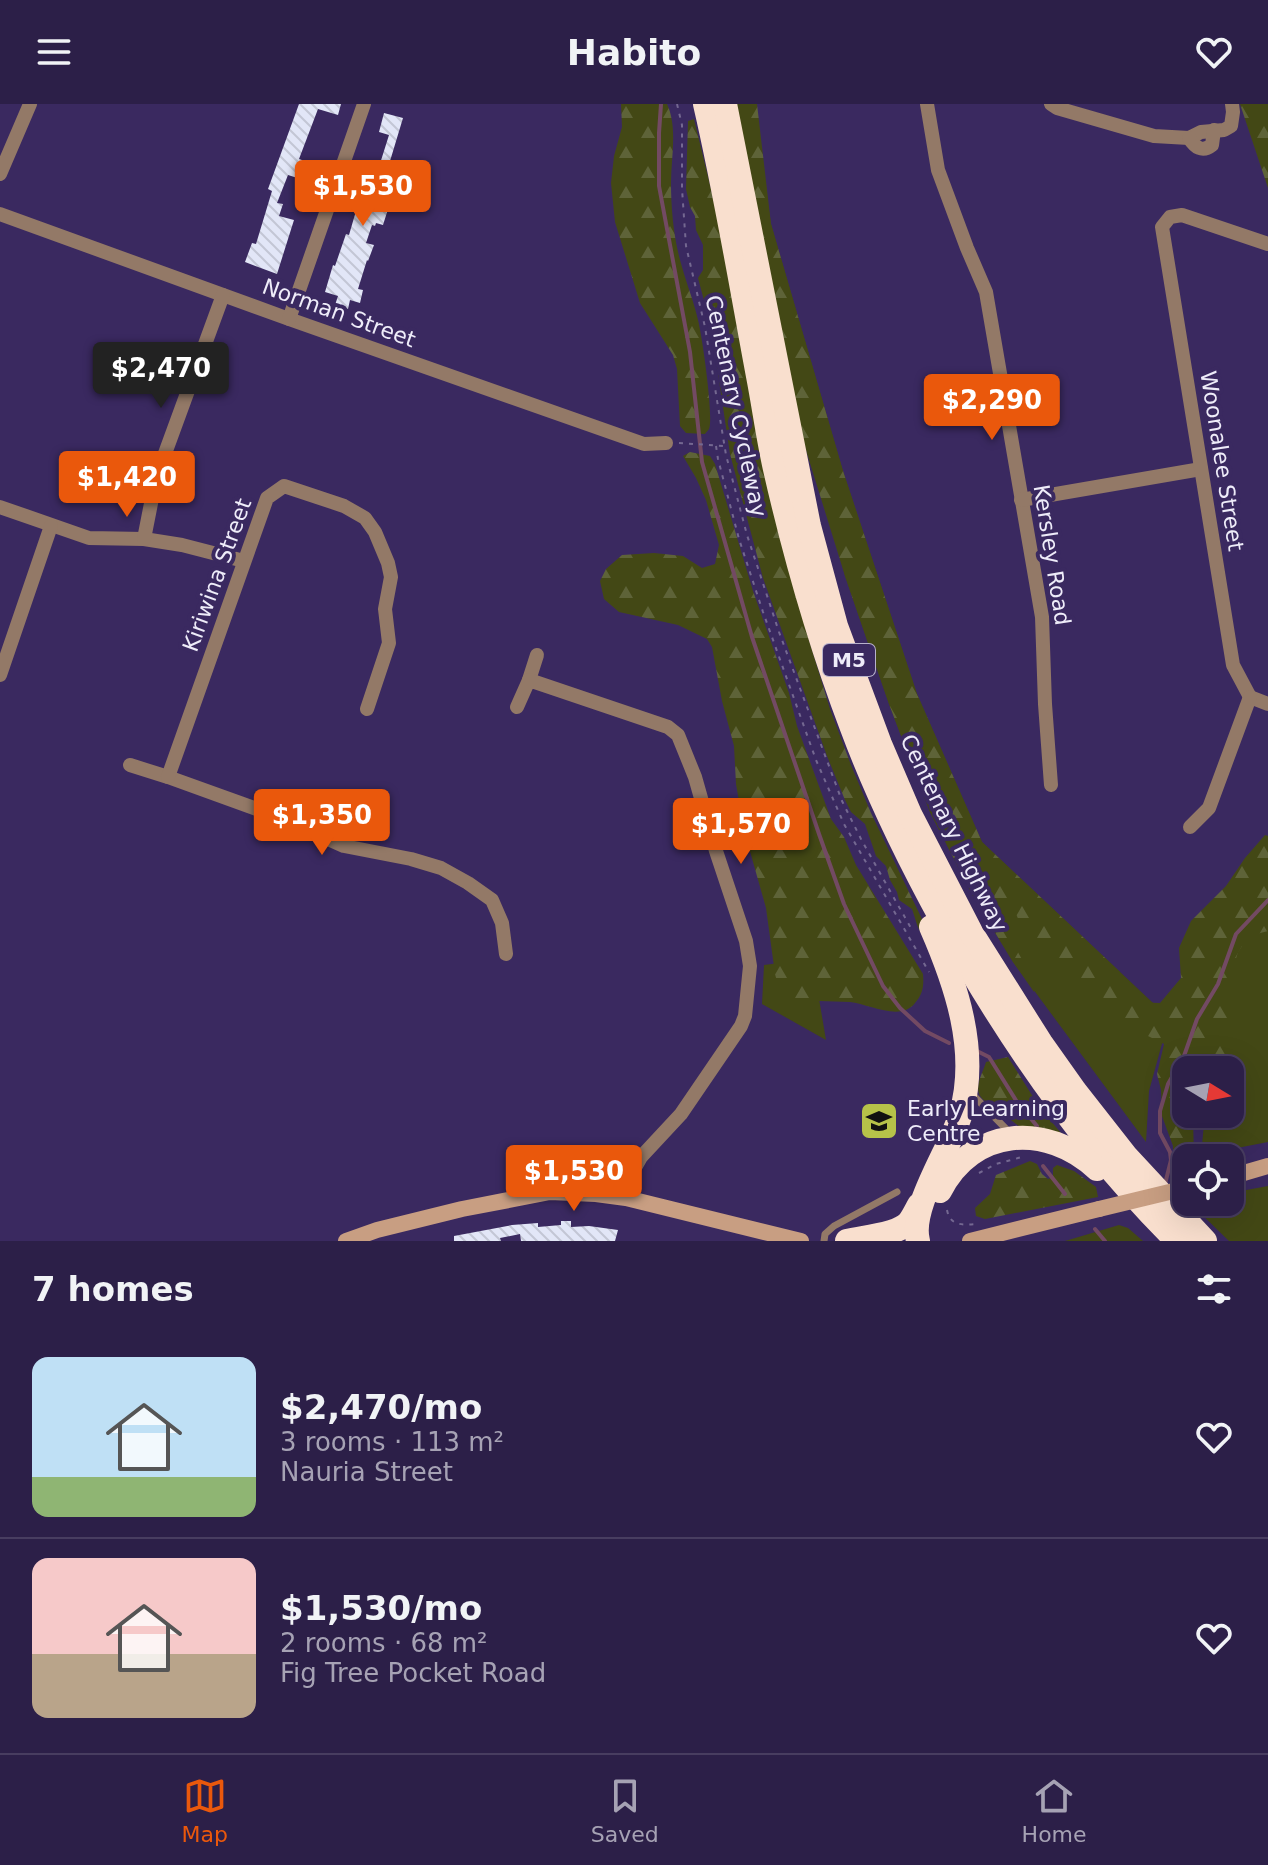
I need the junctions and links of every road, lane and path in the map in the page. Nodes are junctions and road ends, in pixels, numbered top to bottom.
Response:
1 (30, 104) edge
2 (364, 104) edge
3 (677, 104) edge
4 (705, 104) edge
5 (725, 104) edge
6 (927, 104) edge
7 (1051, 104) edge
8 (1232, 104) edge
9 (0, 174) edge
10 (0, 214) edge
11 (1268, 244) edge
12 (223, 295) junction
13 (289, 319) junction
14 (666, 443) dead end
15 (683, 443) dead end
16 (716, 446) junction
17 (725, 446) junction
18 (1201, 469) junction
19 (1021, 500) junction
20 (0, 507) edge
21 (51, 526) junction
22 (144, 539) junction
23 (244, 561) junction
24 (537, 655) dead end
25 (0, 675) edge
26 (529, 680) junction
27 (1250, 697) junction
28 (1268, 704) edge
29 (517, 707) dead end
30 (367, 709) dead end
31 (130, 765) dead end
32 (168, 777) junction
33 (1051, 785) dead end
34 (1190, 827) dead end
35 (919, 878) junction
36 (913, 932) dead end
37 (506, 954) dead end
38 (930, 974) dead end
39 (966, 1088) junction
40 (1018, 1147) junction
41 (1268, 1169) edge
42 (1244, 1174) edge
43 (974, 1176) dead end
44 (1120, 1181) junction
45 (928, 1189) junction
46 (1172, 1191) edge
47 (897, 1192) dead end
48 (626, 1198) junction
49 (1153, 1200) junction
50 (948, 1205) dead end
51 (980, 1223) dead end
52 (1175, 1230) edge
53 (346, 1241) edge
54 (799, 1241) edge
55 (824, 1241) edge
56 (847, 1241) edge
57 (918, 1241) edge
58 (930, 1241) edge
59 (970, 1241) edge
60 (1205, 1241) edge

1 - 9 street
2 - 13 street
3 - 17 path, Centenary Cycleway
4 - 35 highway, Centenary Highway / M5
5 - 49 highway, Centenary Highway / M5
6 - 19 street, Kersley Road
7 - 8 street
10 - 12 street, Norman Street
11 - 18 street, Woonalee Street
12 - 13 street, Norman Street
12 - 22 street
13 - 14 street, Norman Street
15 - 16 path, Centenary Cycleway
16 - 17 path, Centenary Cycleway
16 - 38 path
17 - 36 path, Centenary Cycleway
18 - 19 street
18 - 27 street, Woonalee Street
19 - 33 street, Kersley Road
20 - 21 street
21 - 22 street
21 - 25 street
22 - 23 street
23 - 30 street, Kiriwina Street
23 - 32 street, Kiriwina Street
24 - 26 street
26 - 29 street
26 - 48 street
27 - 28 street
27 - 34 street
31 - 32 street
32 - 37 street
35 - 39 highway
35 - 44 highway, Centenary Highway / M5
39 - 40 lane
39 - 45 highway
40 - 43 path
40 - 44 highway
40 - 58 highway
41 - 42 main road
44 - 49 highway, Centenary Highway / M5
45 - 56 highway
45 - 57 highway
46 - 59 main road, bridge
47 - 55 lane
48 - 53 main road
48 - 54 main road
49 - 52 highway, Centenary Highway / M5
50 - 51 path
52 - 60 highway, Centenary Highway / M5

